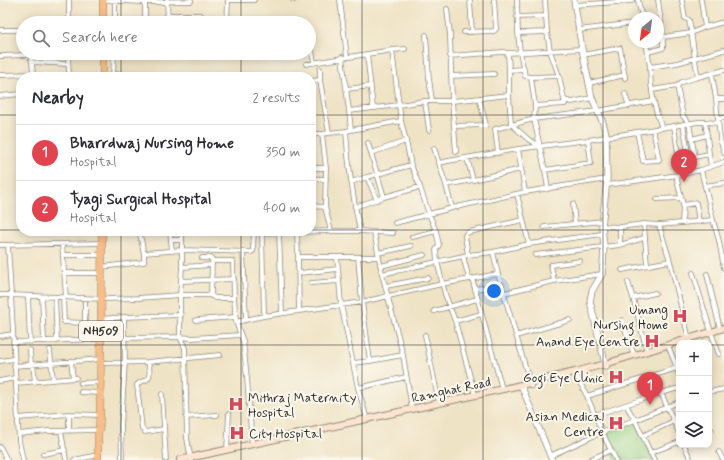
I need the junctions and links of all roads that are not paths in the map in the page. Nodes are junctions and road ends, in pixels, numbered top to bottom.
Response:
1 (69, 0) edge
2 (103, 0) edge
3 (106, 0) edge
4 (114, 0) edge
5 (191, 0) edge
6 (228, 0) edge
7 (254, 0) edge
8 (340, 0) edge
9 (470, 0) edge
10 (494, 0) edge
11 (517, 0) edge
12 (545, 0) edge
13 (632, 0) edge
14 (638, 0) edge
15 (658, 0) edge
16 (682, 0) edge
17 (702, 0) edge
18 (167, 1) edge
19 (605, 1) edge
20 (145, 2) junction
21 (574, 3) edge
22 (446, 9) dead end
23 (641, 12) edge
24 (659, 12) edge
25 (167, 15) joint
26 (201, 15) dead end
27 (69, 16) edge
28 (103, 16) edge
29 (115, 16) edge
30 (145, 16) edge
31 (227, 16) edge
32 (546, 16) junction
33 (517, 17) junction
34 (724, 22) edge
35 (628, 24) edge
36 (705, 27) junction
37 (0, 30) edge
38 (16, 30) edge
39 (579, 30) junction
40 (464, 32) dead end
41 (472, 32) junction
42 (547, 32) junction
43 (518, 33) junction
44 (691, 33) junction
45 (426, 35) dead end
46 (664, 37) edge
47 (405, 48) dead end
48 (647, 48) edge
49 (663, 48) edge
50 (392, 50) junction
51 (724, 50) edge
52 (550, 51) junction
53 (508, 52) junction
54 (520, 52) junction
55 (582, 52) junction
56 (648, 52) junction
57 (367, 54) junction
58 (16, 55) edge
59 (0, 56) edge
60 (450, 56) junction
61 (345, 57) junction
62 (694, 58) junction
63 (68, 60) edge
64 (103, 60) edge
65 (114, 60) edge
66 (314, 60) edge
67 (32, 62) joint
68 (314, 63) junction
69 (68, 64) junction
70 (306, 64) dead end
71 (650, 67) junction
72 (320, 69) dead end
73 (524, 69) junction
74 (509, 70) junction
75 (724, 70) edge
76 (33, 72) edge
77 (69, 72) edge
78 (103, 72) edge
79 (113, 72) edge
80 (494, 74) dead end
81 (712, 74) junction
82 (0, 76) edge
83 (16, 76) edge
84 (451, 76) junction
85 (559, 76) junction
86 (698, 77) junction
87 (530, 78) junction
88 (316, 80) edge
89 (320, 80) junction
90 (589, 83) junction
91 (371, 86) junction
92 (677, 86) junction
93 (347, 89) junction
94 (652, 90) junction
95 (16, 94) edge
96 (625, 94) dead end
97 (509, 95) junction
98 (0, 96) edge
99 (479, 98) junction
100 (592, 98) junction
101 (716, 99) junction
102 (724, 99) edge
103 (564, 100) junction
104 (425, 101) junction
105 (432, 101) junction
106 (452, 101) junction
107 (654, 101) junction
108 (399, 105) junction
109 (535, 106) junction
110 (629, 106) junction
111 (374, 108) junction
112 (349, 111) junction
113 (597, 111) junction
114 (724, 118) edge
115 (534, 119) junction
116 (401, 121) junction
117 (718, 121) junction
118 (705, 122) junction
119 (689, 123) junction
120 (511, 124) junction
121 (683, 124) junction
122 (454, 126) junction
123 (674, 126) junction
124 (662, 128) junction
125 (653, 129) junction
126 (351, 130) junction
127 (428, 130) dead end
128 (346, 131) junction
129 (637, 132) junction
130 (329, 133) junction
131 (316, 134) edge
132 (322, 134) junction
133 (707, 135) junction
134 (606, 137) junction
135 (692, 139) junction
136 (722, 139) edge
137 (588, 140) junction
138 (406, 141) junction
139 (368, 143) dead end
140 (540, 146) junction
141 (434, 148) dead end
142 (518, 149) junction
143 (456, 152) dead end
144 (371, 153) junction
145 (498, 153) junction
146 (724, 153) edge
147 (709, 154) junction
148 (695, 157) junction
149 (467, 158) junction
150 (689, 158) junction
151 (679, 160) junction
152 (724, 162) edge
153 (439, 163) junction
154 (411, 165) junction
155 (711, 166) junction
156 (316, 168) edge
157 (326, 168) junction
158 (521, 169) junction
159 (545, 170) junction
160 (701, 170) junction
161 (378, 174) junction
162 (685, 174) junction
163 (678, 175) junction
164 (367, 177) junction
165 (326, 179) junction
166 (316, 180) edge
167 (473, 180) junction
168 (351, 182) junction
169 (607, 182) junction
170 (724, 184) edge
171 (446, 185) junction
172 (705, 186) junction
173 (420, 187) junction
174 (548, 189) junction
175 (525, 192) junction
176 (517, 194) junction
177 (384, 197) junction
178 (681, 198) junction
179 (657, 199) dead end
180 (376, 200) junction
181 (573, 204) dead end
182 (683, 205) junction
183 (316, 206) edge
184 (325, 206) junction
185 (355, 207) junction
186 (452, 208) junction
187 (429, 214) junction
188 (523, 220) junction
189 (712, 220) junction
190 (699, 222) junction
191 (395, 223) dead end
192 (682, 223) junction
193 (575, 224) junction
194 (602, 224) junction
195 (644, 224) junction
196 (659, 225) junction
197 (544, 227) dead end
198 (620, 227) junction
199 (316, 231) edge
200 (331, 231) junction
201 (436, 231) junction
202 (360, 232) junction
203 (374, 232) junction
204 (393, 232) dead end
205 (602, 234) junction
206 (102, 236) edge
207 (140, 236) edge
208 (171, 236) edge
209 (182, 236) edge
210 (254, 236) edge
211 (262, 236) edge
212 (279, 236) edge
213 (297, 236) edge
214 (412, 236) dead end
215 (644, 238) junction
216 (171, 240) junction
217 (182, 240) junction
218 (724, 240) edge
219 (719, 241) junction
220 (102, 243) junction
221 (62, 244) junction
222 (529, 244) junction
223 (0, 245) edge
224 (8, 245) junction
225 (620, 245) junction
226 (411, 246) dead end
227 (604, 246) junction
228 (182, 250) junction
229 (172, 251) junction
230 (243, 251) junction
231 (493, 252) junction
232 (102, 254) junction
233 (144, 254) junction
234 (63, 255) junction
235 (379, 255) junction
236 (424, 255) dead end
237 (465, 255) junction
238 (535, 255) dead end
239 (298, 257) junction
240 (337, 257) junction
241 (358, 257) junction
242 (202, 258) dead end
243 (437, 261) junction
244 (580, 261) dead end
245 (670, 261) junction
246 (212, 263) junction
247 (646, 265) junction
248 (381, 266) junction
249 (182, 267) junction
250 (724, 268) edge
251 (338, 269) junction
252 (101, 270) junction
253 (622, 270) dead end
254 (64, 273) junction
255 (299, 273) junction
256 (382, 274) junction
257 (498, 274) junction
258 (602, 274) junction
259 (693, 274) dead end
260 (707, 274) dead end
261 (234, 278) junction
262 (428, 278) dead end
263 (470, 278) junction
264 (212, 280) junction
265 (180, 281) junction
266 (338, 281) junction
267 (554, 281) junction
268 (628, 282) dead end
269 (311, 283) dead end
270 (442, 284) junction
271 (502, 284) junction
272 (386, 286) junction
273 (475, 290) junction
274 (504, 293) junction
275 (655, 293) dead end
276 (11, 295) junction
277 (180, 295) junction
278 (0, 296) edge
279 (28, 296) junction
280 (42, 296) junction
281 (211, 296) junction
282 (388, 296) junction
283 (55, 297) junction
284 (64, 297) junction
285 (85, 298) junction
286 (234, 298) junction
287 (633, 298) junction
288 (104, 299) junction
289 (477, 299) junction
290 (362, 302) junction
291 (341, 304) junction
292 (450, 307) junction
293 (299, 311) junction
294 (434, 311) dead end
295 (282, 313) junction
296 (481, 314) junction
297 (180, 315) junction
298 (264, 316) junction
299 (124, 317) junction
300 (236, 317) junction
301 (104, 319) junction
302 (246, 319) junction
303 (196, 320) dead end
304 (570, 320) dead end
305 (622, 320) dead end
306 (454, 321) junction
307 (236, 322) junction
308 (723, 329) edge
309 (13, 334) junction
310 (711, 334) junction
311 (241, 335) junction
312 (425, 335) dead end
313 (0, 336) edge
314 (516, 336) junction
315 (180, 337) junction
316 (124, 338) junction
317 (101, 339) junction
318 (689, 340) edge
319 (694, 340) edge
320 (44, 341) junction
321 (57, 341) junction
322 (13, 342) junction
323 (30, 342) junction
324 (676, 345) edge
325 (676, 346) edge
326 (669, 348) junction
327 (30, 350) dead end
328 (50, 350) dead end
329 (647, 351) junction
330 (719, 354) dead end
331 (220, 355) dead end
332 (403, 355) junction
333 (634, 355) junction
334 (185, 358) junction
335 (14, 359) junction
336 (0, 361) edge
337 (71, 361) junction
338 (370, 361) junction
339 (103, 362) junction
340 (125, 362) junction
341 (148, 362) junction
342 (52, 363) junction
343 (353, 363) junction
344 (32, 364) junction
345 (606, 365) junction
346 (14, 366) junction
347 (676, 366) edge
348 (676, 368) edge
349 (576, 375) junction
350 (406, 377) junction
351 (54, 380) junction
352 (0, 381) edge
353 (15, 381) junction
354 (35, 382) junction
355 (101, 382) junction
356 (81, 383) dead end
357 (531, 384) junction
358 (522, 387) junction
359 (358, 388) junction
360 (502, 389) junction
361 (676, 389) edge
362 (724, 389) edge
363 (712, 391) edge
364 (81, 392) dead end
365 (100, 392) junction
366 (661, 393) junction
367 (162, 394) dead end
368 (475, 395) junction
369 (587, 396) junction
370 (439, 403) junction
371 (676, 403) edge
372 (626, 405) junction
373 (668, 407) junction
374 (412, 409) junction
375 (69, 414) junction
376 (229, 414) dead end
377 (100, 415) junction
378 (217, 415) dead end
379 (594, 415) junction
380 (186, 417) junction
381 (18, 418) junction
382 (367, 419) junction
383 (635, 420) junction
384 (674, 421) junction
385 (676, 426) edge
386 (164, 429) junction
387 (99, 430) junction
388 (61, 431) junction
389 (69, 431) junction
390 (602, 432) junction
391 (19, 434) junction
392 (642, 436) junction
393 (676, 443) edge
394 (252, 444) junction
395 (0, 448) edge
396 (685, 448) edge
397 (64, 450) junction
398 (227, 450) junction
399 (611, 450) junction
400 (719, 452) dead end
401 (43, 454) dead end
402 (650, 454) junction
403 (99, 458) edge
404 (551, 458) edge
405 (191, 459) edge
406 (7, 460) edge
407 (23, 460) edge
408 (66, 460) edge
409 (74, 460) edge
410 (122, 460) edge
411 (166, 460) edge
412 (180, 460) edge
413 (198, 460) edge
414 (589, 460) edge
415 (616, 460) edge
416 (654, 460) edge
417 (691, 460) edge
418 (723, 460) edge

1 - 27 street
2 - 3 street
2 - 28 highway
3 - 4 street
4 - 20 street
4 - 29 street
5 - 18 street
6 - 7 street
6 - 31 street
8 - 61 street
9 - 41 street
10 - 41 street
11 - 33 street
12 - 32 street
13 - 19 street
14 - 23 street
15 - 24 street
16 - 44 street
17 - 36 street
18 - 20 street
18 - 25 street
19 - 21 street
20 - 30 street
21 - 39 street
22 - 60 street
25 - 26 street
32 - 33 street
32 - 42 street
33 - 43 street
34 - 36 street
35 - 39 street
36 - 44 street
37 - 38 street
39 - 55 street
40 - 41 street
42 - 43 street
42 - 52 street
43 - 54 street
44 - 46 street
44 - 62 street
45 - 105 street
47 - 50 street
48 - 56 street
49 - 56 street
50 - 57 street
50 - 108 street
51 - 62 street
52 - 54 street
52 - 55 street
52 - 85 street
53 - 54 street
53 - 60 street
53 - 74 street
54 - 73 street
55 - 90 street
55 - 90 street
56 - 71 street
57 - 61 street
57 - 91 street
58 - 59 street
60 - 84 street
61 - 68 street
61 - 93 street
62 - 71 street
62 - 86 street
63 - 69 street
64 - 78 highway
65 - 79 street
66 - 68 street
67 - 69 street
67 - 76 street
68 - 70 street
69 - 77 street
71 - 94 street
72 - 89 street
73 - 74 street
73 - 87 street
74 - 97 street
75 - 81 street
80 - 84 street
81 - 86 street
81 - 101 street
82 - 83 street
84 - 106 street
85 - 87 street
85 - 103 street
86 - 92 street
87 - 109 street
88 - 89 street
89 - 130 street
90 - 100 street
91 - 93 street
91 - 111 street
92 - 94 street
92 - 119 street
93 - 112 street
94 - 107 street
95 - 98 street
96 - 110 street
97 - 99 street
97 - 120 street
99 - 106 street
99 - 122 street
100 - 103 street
100 - 113 street
101 - 102 street
101 - 117 street
103 - 109 street
104 - 105 street
104 - 108 street
104 - 127 street
105 - 106 street
106 - 122 street
107 - 110 street
107 - 124 street
108 - 111 street
108 - 116 street
109 - 115 street
110 - 113 street
111 - 112 street
112 - 126 street
113 - 115 street
113 - 134 street
114 - 117 street
115 - 120 street
115 - 140 street
116 - 126 street
116 - 138 street
117 - 118 street
117 - 136 street
118 - 119 street
118 - 133 street
119 - 121 street
119 - 135 street
120 - 140 street
120 - 145 street
121 - 123 street
121 - 150 street
122 - 143 street
123 - 124 street
123 - 151 street
124 - 125 street
125 - 129 street
125 - 129 street
126 - 128 street
128 - 130 street
128 - 168 street
129 - 134 street
130 - 132 street
131 - 132 street
132 - 157 street
133 - 135 street
133 - 147 street
134 - 137 street
134 - 169 street
135 - 148 street
136 - 146 street
137 - 140 street
137 - 159 street
138 - 144 street
138 - 154 street
139 - 144 street
140 - 142 street
140 - 159 street
141 - 153 street
142 - 145 street
142 - 158 street
144 - 161 street
145 - 149 street
147 - 148 street
147 - 155 street
148 - 150 street
149 - 153 street
149 - 167 street
150 - 151 street
151 - 162 street
152 - 155 street
153 - 171 street
154 - 161 street
154 - 173 street
155 - 160 street
156 - 157 street
157 - 165 street
158 - 167 street
158 - 175 street
159 - 174 street
160 - 162 street
160 - 172 street
161 - 164 street
161 - 177 street
162 - 163 street
163 - 169 street
163 - 178 street
164 - 168 street
164 - 180 street
165 - 166 street
165 - 184 street
167 - 171 street
168 - 185 street
169 - 174 street
169 - 194 street
170 - 172 street
171 - 186 street
172 - 189 street
173 - 177 street
173 - 187 street
174 - 175 street
175 - 176 street
176 - 186 street
176 - 188 street
177 - 180 street
178 - 179 street
178 - 182 street
180 - 185 street
181 - 193 street
182 - 190 street
182 - 192 street
183 - 184 street
184 - 200 street
185 - 202 street
186 - 187 street
187 - 191 street
187 - 201 street
188 - 222 street
188 - 237 street
189 - 190 street
189 - 219 street
190 - 192 street
192 - 196 street
193 - 194 street
193 - 197 street
194 - 198 street
194 - 205 street
195 - 196 street
195 - 198 street
195 - 215 street
196 - 245 street
198 - 225 street
199 - 200 street
200 - 202 street
201 - 214 street
201 - 243 street
202 - 203 street
203 - 204 street
203 - 235 street
205 - 222 street
205 - 227 street
206 - 220 highway, NH509
207 - 233 street
208 - 216 street
209 - 217 street
210 - 230 street
211 - 298 street
212 - 295 street
213 - 239 street
215 - 225 street
215 - 247 street
216 - 217 street
216 - 229 street
217 - 228 street
218 - 219 street
219 - 250 street
220 - 221 street
220 - 232 highway, NH509
221 - 224 street
221 - 234 street
222 - 231 street
223 - 224 street
224 - 276 street
225 - 227 street
226 - 235 street
227 - 238 street
227 - 258 street
228 - 229 street
228 - 230 street
228 - 249 street
229 - 233 street
230 - 302 street
231 - 237 street
231 - 257 street
232 - 234 street
232 - 252 highway, NH509
233 - 252 street
234 - 254 street
235 - 241 street
235 - 248 street
236 - 248 street
237 - 243 street
237 - 263 street
239 - 240 street
239 - 255 street
240 - 241 street
240 - 251 street
241 - 290 street
242 - 246 street
243 - 256 street
243 - 270 street
244 - 267 street
245 - 247 street
245 - 318 street
246 - 249 street
246 - 261 street
246 - 264 street
247 - 253 street
248 - 256 street
249 - 265 street
251 - 255 street
251 - 266 street
252 - 254 street
252 - 288 highway, NH509
254 - 284 street
255 - 293 street
256 - 272 street
257 - 263 street
257 - 271 street
258 - 267 street
258 - 345 street
259 - 310 street
260 - 308 street
261 - 264 street
261 - 286 street
262 - 272 street
263 - 270 street
263 - 273 street
264 - 265 street
264 - 281 street
265 - 277 street
266 - 269 street
266 - 291 street
267 - 274 street
268 - 287 street
270 - 282 street
270 - 292 street
271 - 273 street
271 - 274 street
272 - 282 street
273 - 289 street
274 - 314 street
275 - 287 street
276 - 278 street
276 - 279 street
276 - 309 street
277 - 281 street
277 - 288 street
277 - 297 street
279 - 280 street
279 - 323 street
280 - 283 street
280 - 320 street
281 - 286 street
282 - 290 street
282 - 332 street
283 - 284 street
283 - 321 street
284 - 285 street
284 - 285 street
285 - 288 street
286 - 300 street
287 - 329 street
288 - 301 highway, NH509
289 - 292 street
289 - 296 street
290 - 291 street
290 - 338 street
291 - 293 street
291 - 343 street
292 - 294 street
292 - 306 street
293 - 295 street
295 - 298 street
296 - 306 street
296 - 360 street
297 - 299 street
297 - 315 street
298 - 302 street
299 - 301 street
299 - 316 street
300 - 303 street
300 - 307 street
301 - 317 highway, NH509
302 - 307 street
304 - 314 street
305 - 333 street
306 - 368 street
307 - 311 street
308 - 310 main road, Ramghat Road
309 - 313 street
309 - 322 street
310 - 319 main road, Ramghat Road
310 - 330 street
311 - 315 street
311 - 394 street
312 - 370 street
314 - 357 street
315 - 316 street
315 - 334 street
316 - 340 street
317 - 321 street
317 - 339 highway, NH509
320 - 321 street
320 - 323 street
322 - 323 street
322 - 335 street
324 - 329 main road, Ramghat Road
325 - 326 main road, Ramghat Road
326 - 345 main road, Ramghat Road
326 - 347 street
327 - 344 street
328 - 342 street
329 - 333 main road, Ramghat Road
331 - 334 street
332 - 338 street
332 - 350 street
333 - 345 main road, Ramghat Road
334 - 341 street
334 - 380 street
335 - 336 street
335 - 346 street
337 - 339 street
337 - 342 street
337 - 351 street
338 - 343 street
339 - 340 street
339 - 355 highway, NH509
340 - 341 street
340 - 410 street
341 - 386 street
342 - 344 street
342 - 351 street
343 - 359 street
344 - 346 street
344 - 354 street
345 - 349 main road, Ramghat Road
345 - 357 main road, Ramghat Road
346 - 353 street
348 - 369 street
349 - 357 main road, Ramghat Road
349 - 369 street
350 - 359 street
350 - 374 street
351 - 354 street
352 - 353 street
353 - 354 street
353 - 381 street
355 - 356 street
355 - 365 highway, NH509
357 - 358 main road, Ramghat Road
358 - 360 main road, Ramghat Road
358 - 404 street
358 - 413 main road, Ramghat Road
359 - 382 street
360 - 368 main road, Ramghat Road
361 - 366 street
362 - 363 street
364 - 365 street
365 - 377 highway, NH509
366 - 372 street
366 - 373 street
367 - 386 street
368 - 370 main road, Ramghat Road
369 - 379 street
370 - 374 main road, Ramghat Road
371 - 373 street
372 - 379 street
372 - 383 street
373 - 383 street
373 - 384 street
374 - 382 main road, Ramghat Road
375 - 377 street
375 - 381 street
375 - 389 street
376 - 398 street
377 - 387 highway, NH509
378 - 380 street
379 - 390 street
380 - 405 street
381 - 391 street
382 - 394 main road, Ramghat Road
383 - 390 street
383 - 392 street
384 - 385 street
384 - 392 street
386 - 411 street
387 - 389 street
387 - 403 highway, NH509
388 - 389 street
388 - 391 street
388 - 397 street
390 - 399 street
390 - 404 street
391 - 407 street
392 - 402 street
393 - 402 street
394 - 398 main road, Ramghat Road
395 - 406 street
396 - 417 street
397 - 401 street
397 - 408 street
398 - 405 main road, Ramghat Road
399 - 414 street
399 - 415 street
400 - 418 street
402 - 416 street
403 - 409 street
405 - 412 main road, Ramghat Road

